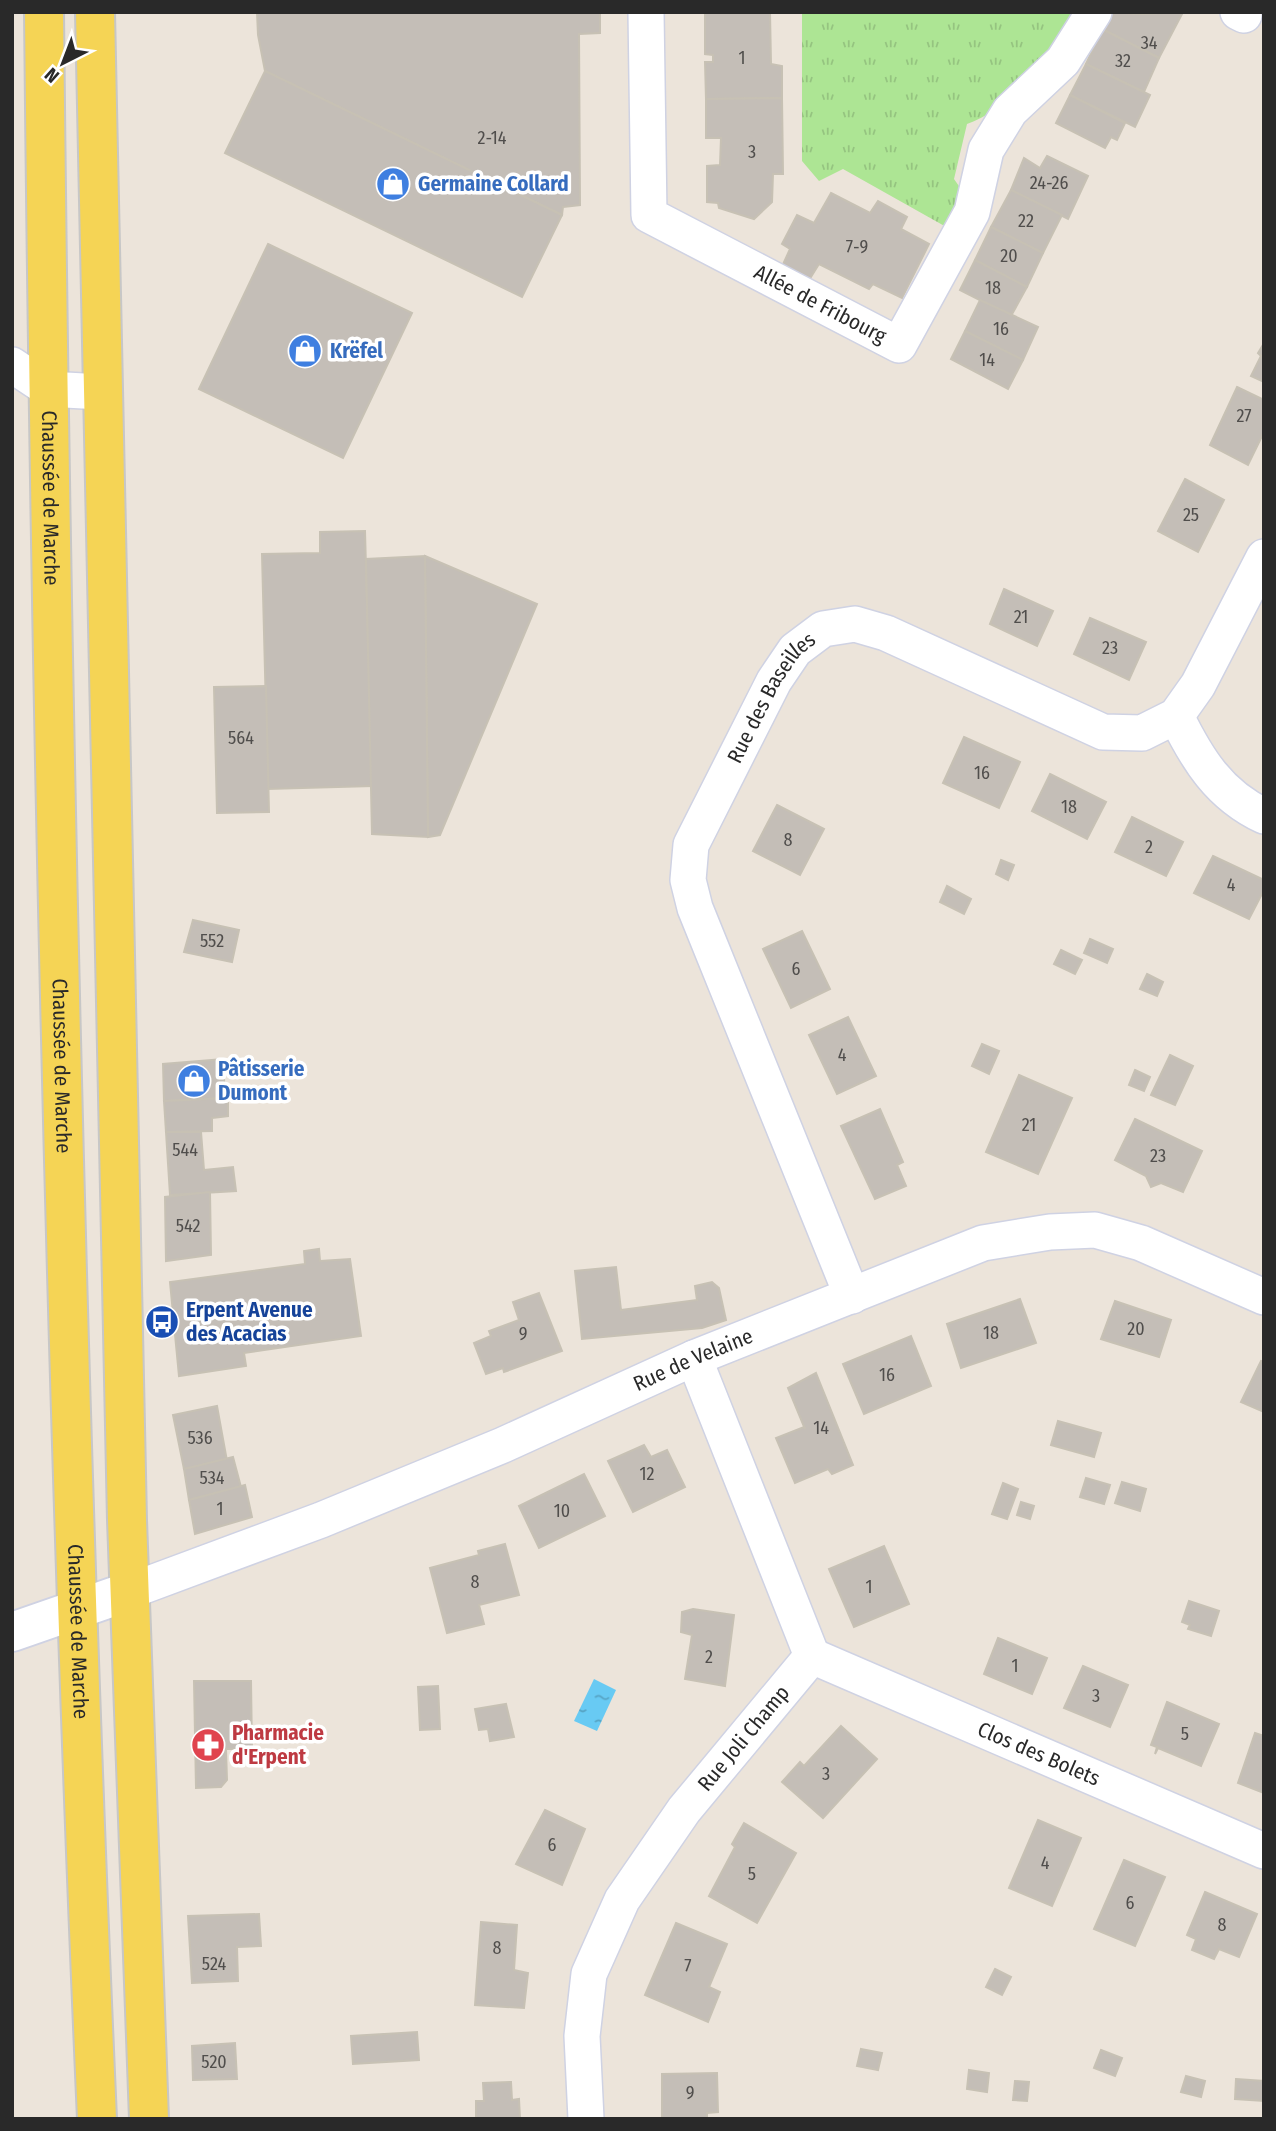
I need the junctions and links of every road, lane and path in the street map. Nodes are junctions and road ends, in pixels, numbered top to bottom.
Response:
1 (44, 12) edge
2 (95, 12) edge
3 (646, 12) edge
4 (1094, 12) edge
5 (12, 365) edge
6 (48, 389) junction
7 (101, 392) junction
8 (1264, 558) edge
9 (1177, 716) junction
10 (1264, 816) edge
11 (852, 1296) junction
12 (1264, 1297) edge
13 (694, 1358) junction
14 (131, 1591) junction
15 (76, 1612) junction
16 (12, 1632) edge
17 (812, 1656) junction
18 (1264, 1851) edge
19 (97, 2119) edge
20 (149, 2119) edge
21 (586, 2119) edge

1 - 6 main road, Chaussée de Marche
2 - 7 main road
3 - 4 street, Allée de Fribourg
5 - 6 street
6 - 7 street
6 - 15 main road, Chaussée de Marche
7 - 14 main road
8 - 9 street, Rue des Baseilles
9 - 10 street
9 - 11 street, Rue des Baseilles
11 - 12 street, Rue de Velaine
11 - 13 street, Rue de Velaine
13 - 14 street, Rue de Velaine
13 - 17 street
14 - 15 street
14 - 20 main road
15 - 16 street
15 - 19 main road, Chaussée de Marche
17 - 18 street, Clos des Bolets
17 - 21 street, Rue Joli Champ

